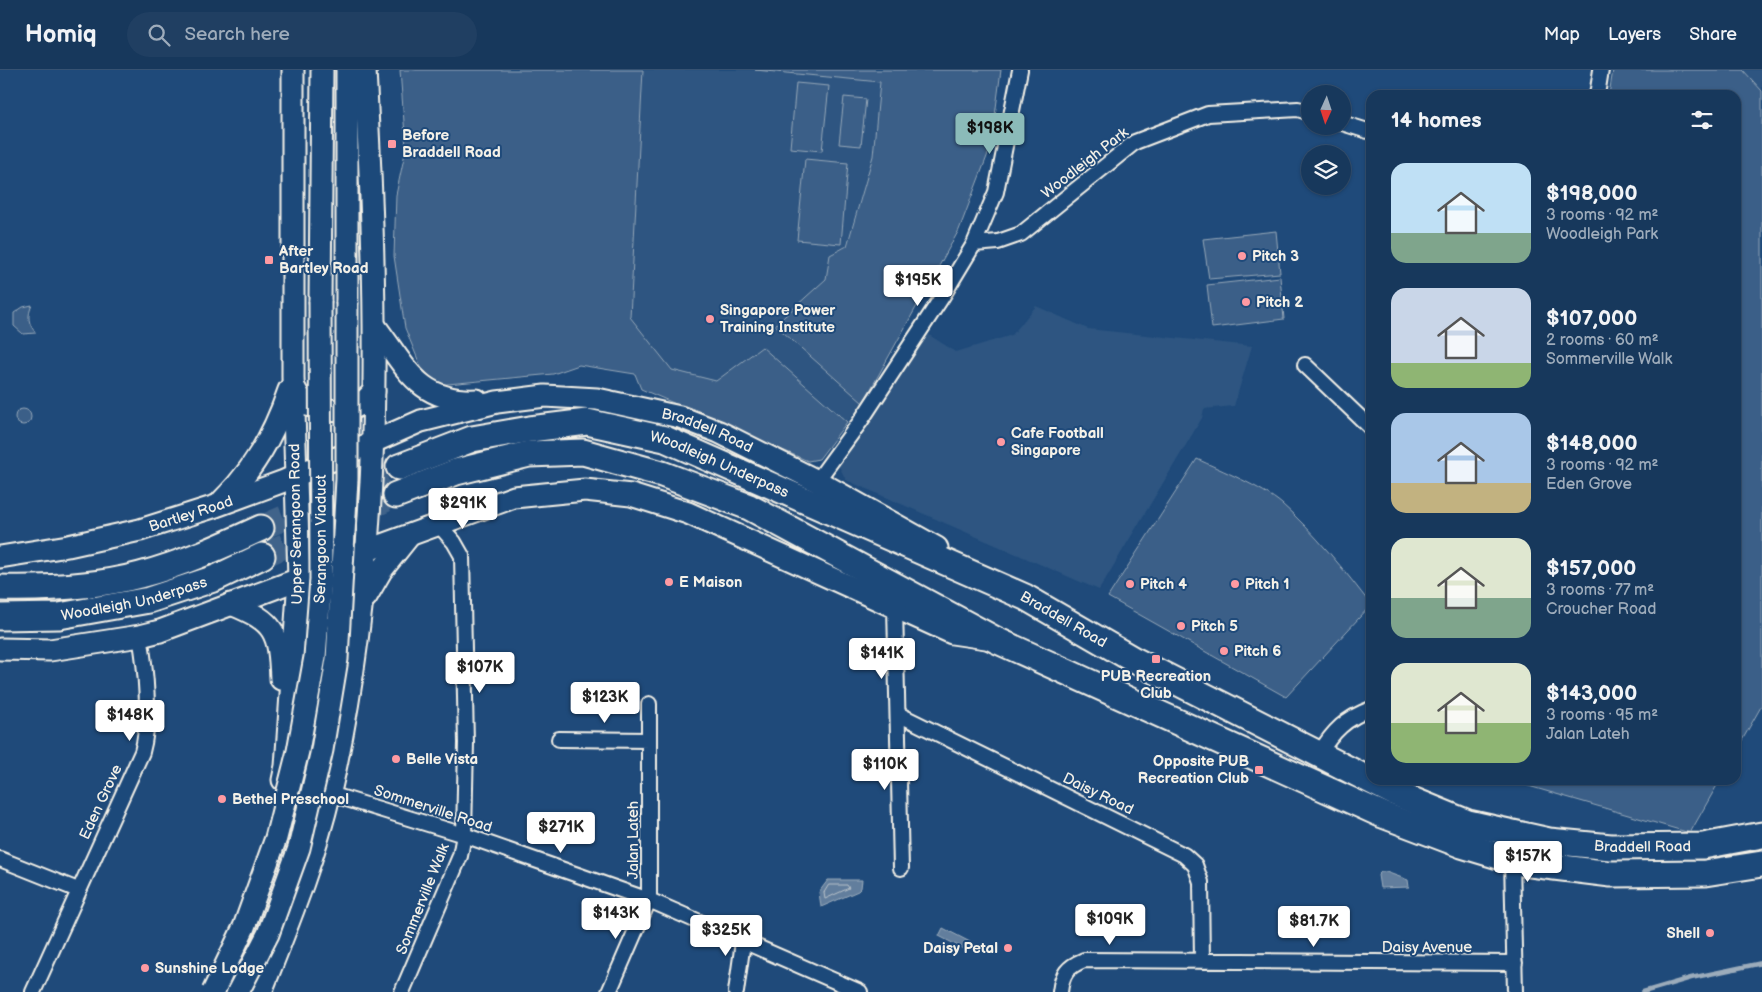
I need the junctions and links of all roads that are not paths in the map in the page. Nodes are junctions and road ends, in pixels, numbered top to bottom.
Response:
1 (294, 70) edge
2 (322, 70) edge
3 (347, 70) edge
4 (365, 70) edge
5 (1020, 70) edge
6 (1601, 70) edge
7 (1598, 90) edge
8 (1301, 110) edge
9 (1351, 126) edge
10 (1366, 130) edge
11 (974, 244) junction
12 (375, 326) junction
13 (1305, 365) dead end
14 (294, 382) junction
15 (374, 391) junction
16 (522, 398) junction
17 (1366, 423) edge
18 (374, 441) junction
19 (399, 467) tunnel mouth
20 (294, 477) junction
21 (817, 480) junction
22 (396, 495) tunnel mouth
23 (216, 506) junction
24 (438, 524) junction
25 (261, 528) tunnel mouth
26 (411, 534) junction
27 (368, 550) junction
28 (262, 556) tunnel mouth
29 (0, 557) edge
30 (299, 579) junction
31 (0, 588) edge
32 (1025, 597) junction
33 (231, 604) junction
34 (361, 606) junction
35 (895, 607) junction
36 (0, 617) edge
37 (140, 636) junction
38 (996, 640) junction
39 (0, 649) edge
40 (649, 704) dead end
41 (1366, 711) edge
42 (898, 714) junction
43 (287, 731) junction
44 (559, 739) dead end
45 (649, 740) junction
46 (1319, 754) junction
47 (1366, 778) edge
48 (1379, 785) edge
49 (330, 794) junction
50 (464, 835) junction
51 (1762, 835) edge
52 (0, 859) edge
53 (1512, 860) junction
54 (1762, 864) edge
55 (901, 868) dead end
56 (78, 890) junction
57 (649, 900) junction
58 (743, 942) junction
59 (1202, 961) junction
60 (1515, 962) junction
61 (32, 992) edge
62 (202, 992) edge
63 (213, 992) edge
64 (238, 992) edge
65 (261, 992) edge
66 (402, 992) edge
67 (609, 992) edge
68 (736, 992) edge
69 (860, 992) edge
70 (1060, 992) edge
71 (1515, 992) edge

1 - 14 main road, Upper Serangoon Road
2 - 63 main road, Serangoon Viaduct, bridge
3 - 64 main road, Serangoon Viaduct, bridge
4 - 12 main road
5 - 11 street
6 - 7 street
8 - 11 street, Woodleigh Park
9 - 10 street
11 - 21 street
12 - 15 main road
12 - 16 main road
13 - 17 street
14 - 15 main road
14 - 20 main road, Upper Serangoon Road
14 - 23 main road
15 - 18 main road
16 - 18 main road, Braddell Road
16 - 21 main road, Braddell Road
18 - 20 main road, Bartley Road
18 - 27 main road
19 - 32 highway, Woodleigh Underpass
20 - 23 main road, Bartley Road
20 - 30 main road, Upper Serangoon Road
21 - 32 main road, Braddell Road
22 - 38 highway, Woodleigh Underpass
23 - 29 main road, Bartley Road
24 - 26 main road, Braddell Road
24 - 35 main road, Braddell Road
24 - 50 street, Sommerville Walk
25 - 31 highway, Woodleigh Underpass
26 - 27 main road, Braddell Road
26 - 34 main road
27 - 30 main road
27 - 34 main road
28 - 36 highway, Woodleigh Underpass
30 - 33 main road
30 - 43 main road, Upper Serangoon Road
32 - 46 highway, Braddell Road
33 - 37 main road
33 - 43 main road
34 - 49 main road
35 - 38 main road, Braddell Road
35 - 42 street
37 - 39 main road
37 - 56 street, Eden Grove
38 - 53 highway, Braddell Road
40 - 45 street, Jalan Lateh
41 - 46 street
42 - 55 street
42 - 59 street, Daisy Road
43 - 62 main road, Upper Serangoon Road
44 - 45 street
45 - 57 street, Jalan Lateh
46 - 47 highway, Braddell Road
48 - 51 highway, Braddell Road
49 - 50 street, Sommerville Road
49 - 65 main road
50 - 57 street, Sommerville Road
50 - 66 street, Sommerville Walk
52 - 56 street
53 - 54 highway, Braddell Road
53 - 60 street
56 - 61 street, Eden Grove
57 - 58 street, Sommerville Road
57 - 67 street, Jalan Lateh
58 - 68 street
58 - 69 street, Sommerville Road
59 - 60 street, Daisy Avenue
59 - 70 street, Daisy Avenue
60 - 71 street

